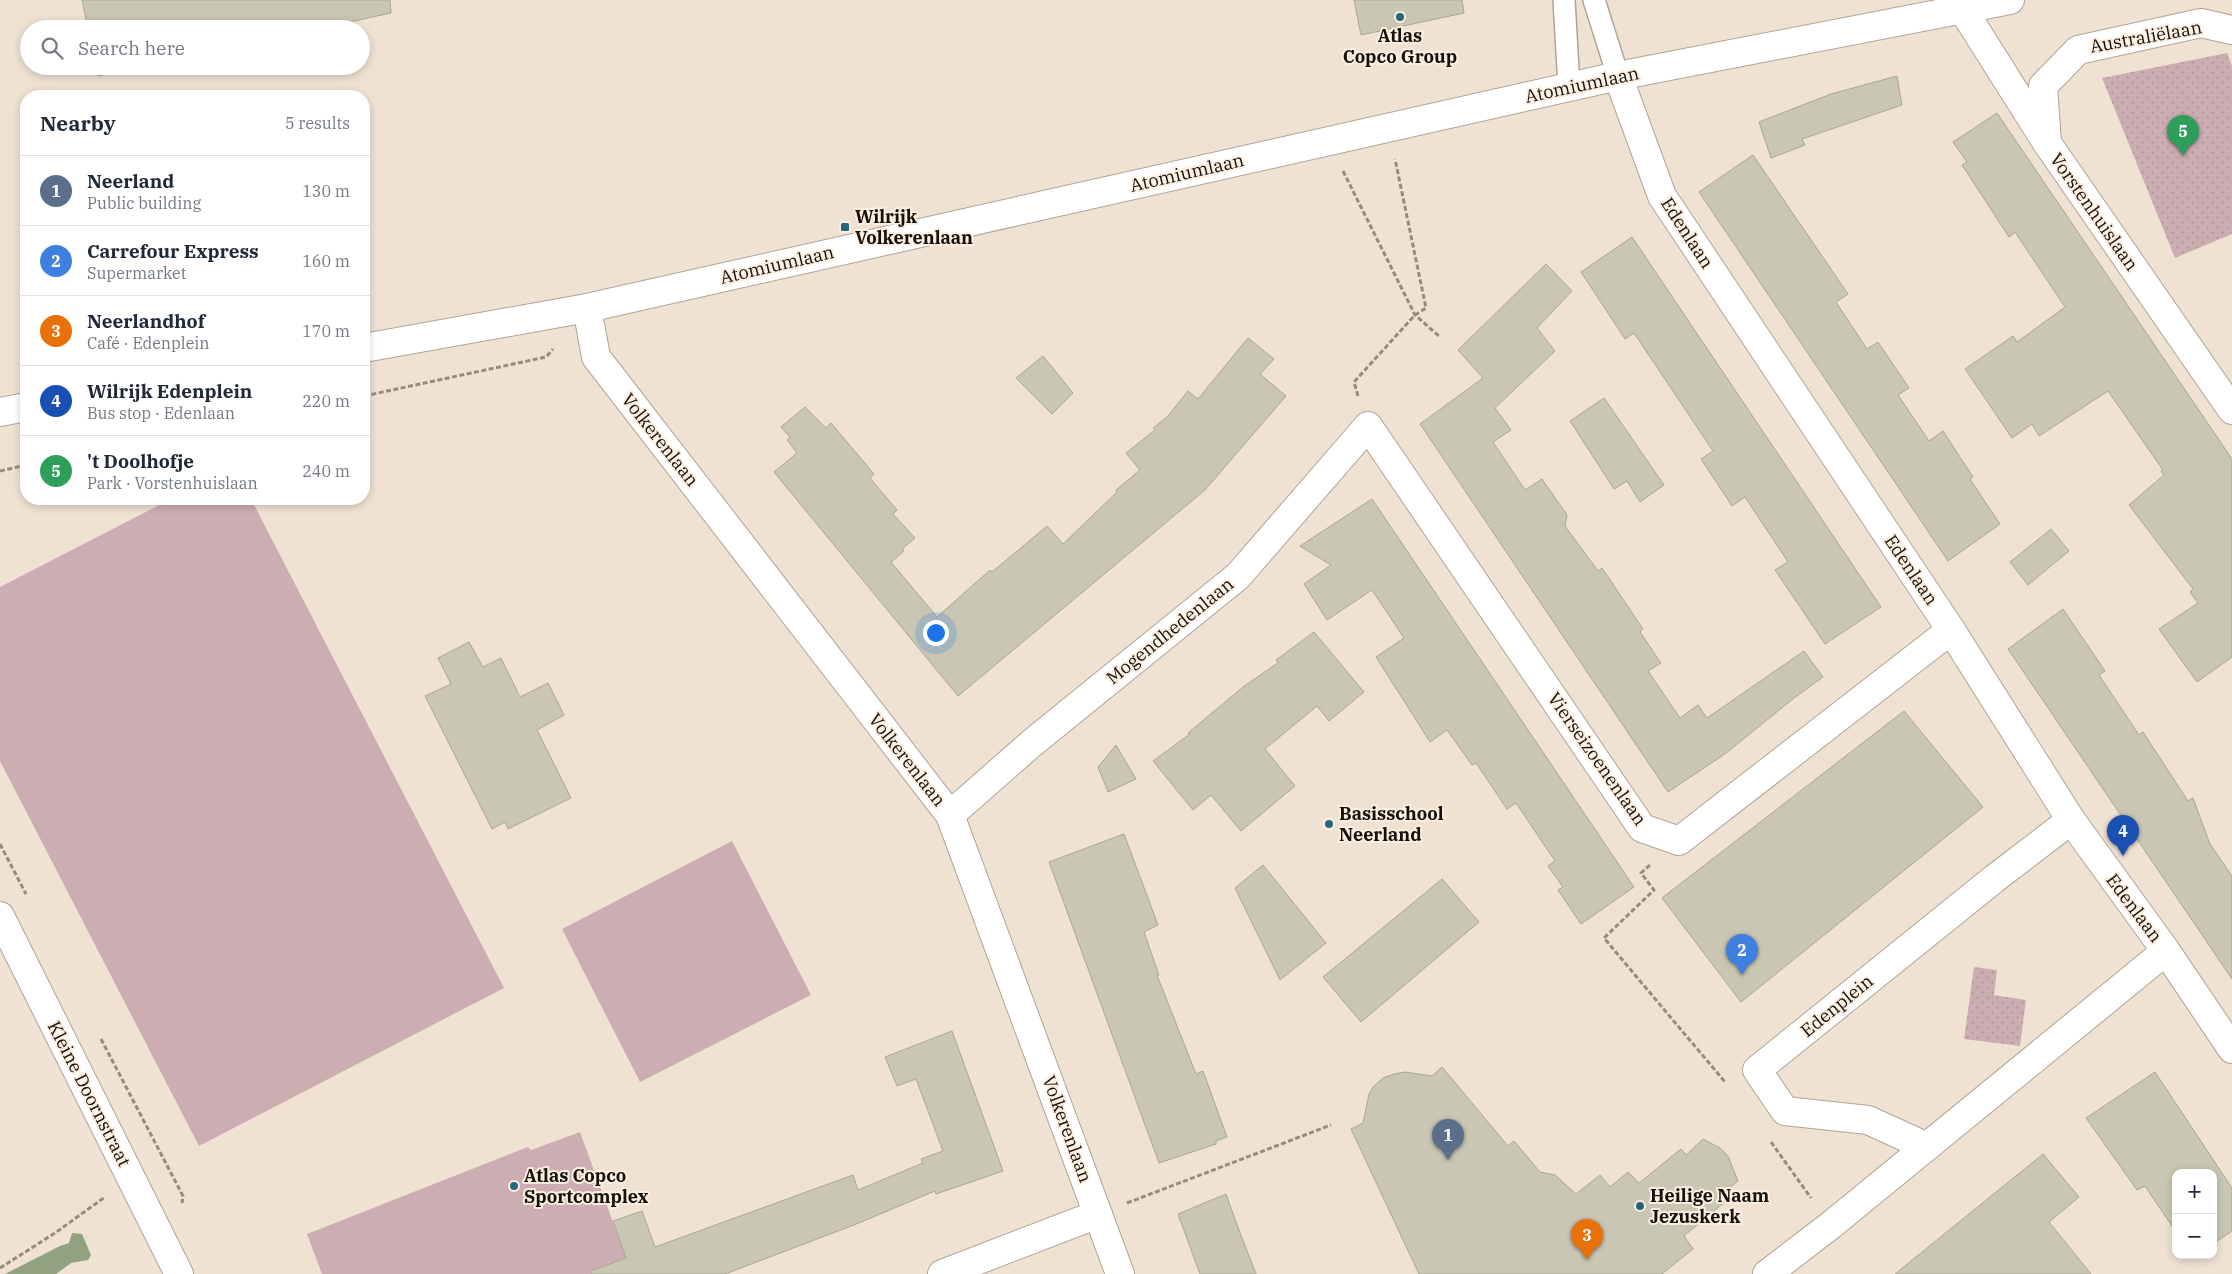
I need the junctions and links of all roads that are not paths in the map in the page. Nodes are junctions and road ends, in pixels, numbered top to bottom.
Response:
1 (1564, 0) edge
2 (1594, 0) edge
3 (2010, 0) edge
4 (1963, 10) junction
5 (2232, 30) edge
6 (1618, 76) junction
7 (1569, 87) junction
8 (2047, 143) junction
9 (587, 308) junction
10 (370, 347) edge
11 (20, 408) edge
12 (2232, 410) edge
13 (0, 412) edge
14 (1368, 426) joint
15 (1951, 630) junction
16 (950, 815) junction
17 (2071, 820) junction
18 (0, 916) edge
19 (2166, 951) junction
20 (2232, 1049) edge
21 (1926, 1146) junction
22 (1098, 1214) junction
23 (179, 1273) edge
24 (942, 1274) edge
25 (1120, 1274) edge
26 (1767, 1274) edge

1 - 7 lane
2 - 6 lane
3 - 4 street, Atomiumlaan
4 - 6 street, Atomiumlaan
4 - 8 street, Vorstenhuislaan
5 - 8 street, Australiëlaan
6 - 7 street, Atomiumlaan
6 - 15 street, Edenlaan
7 - 9 street, Atomiumlaan
8 - 12 street, Vorstenhuislaan
9 - 10 street, Atomiumlaan
9 - 16 street, Volkerenlaan
11 - 13 street
14 - 15 street, Vierseizoenenlaan
14 - 16 street, Mogendhedenlaan
15 - 17 street, Edenlaan
16 - 22 street, Volkerenlaan
17 - 19 street, Edenlaan
17 - 21 street, Edenplein
18 - 23 street, Kleine Doornstraat
19 - 20 street, Edenlaan
19 - 21 street
21 - 26 street
22 - 24 street
22 - 25 street, Volkerenlaan

